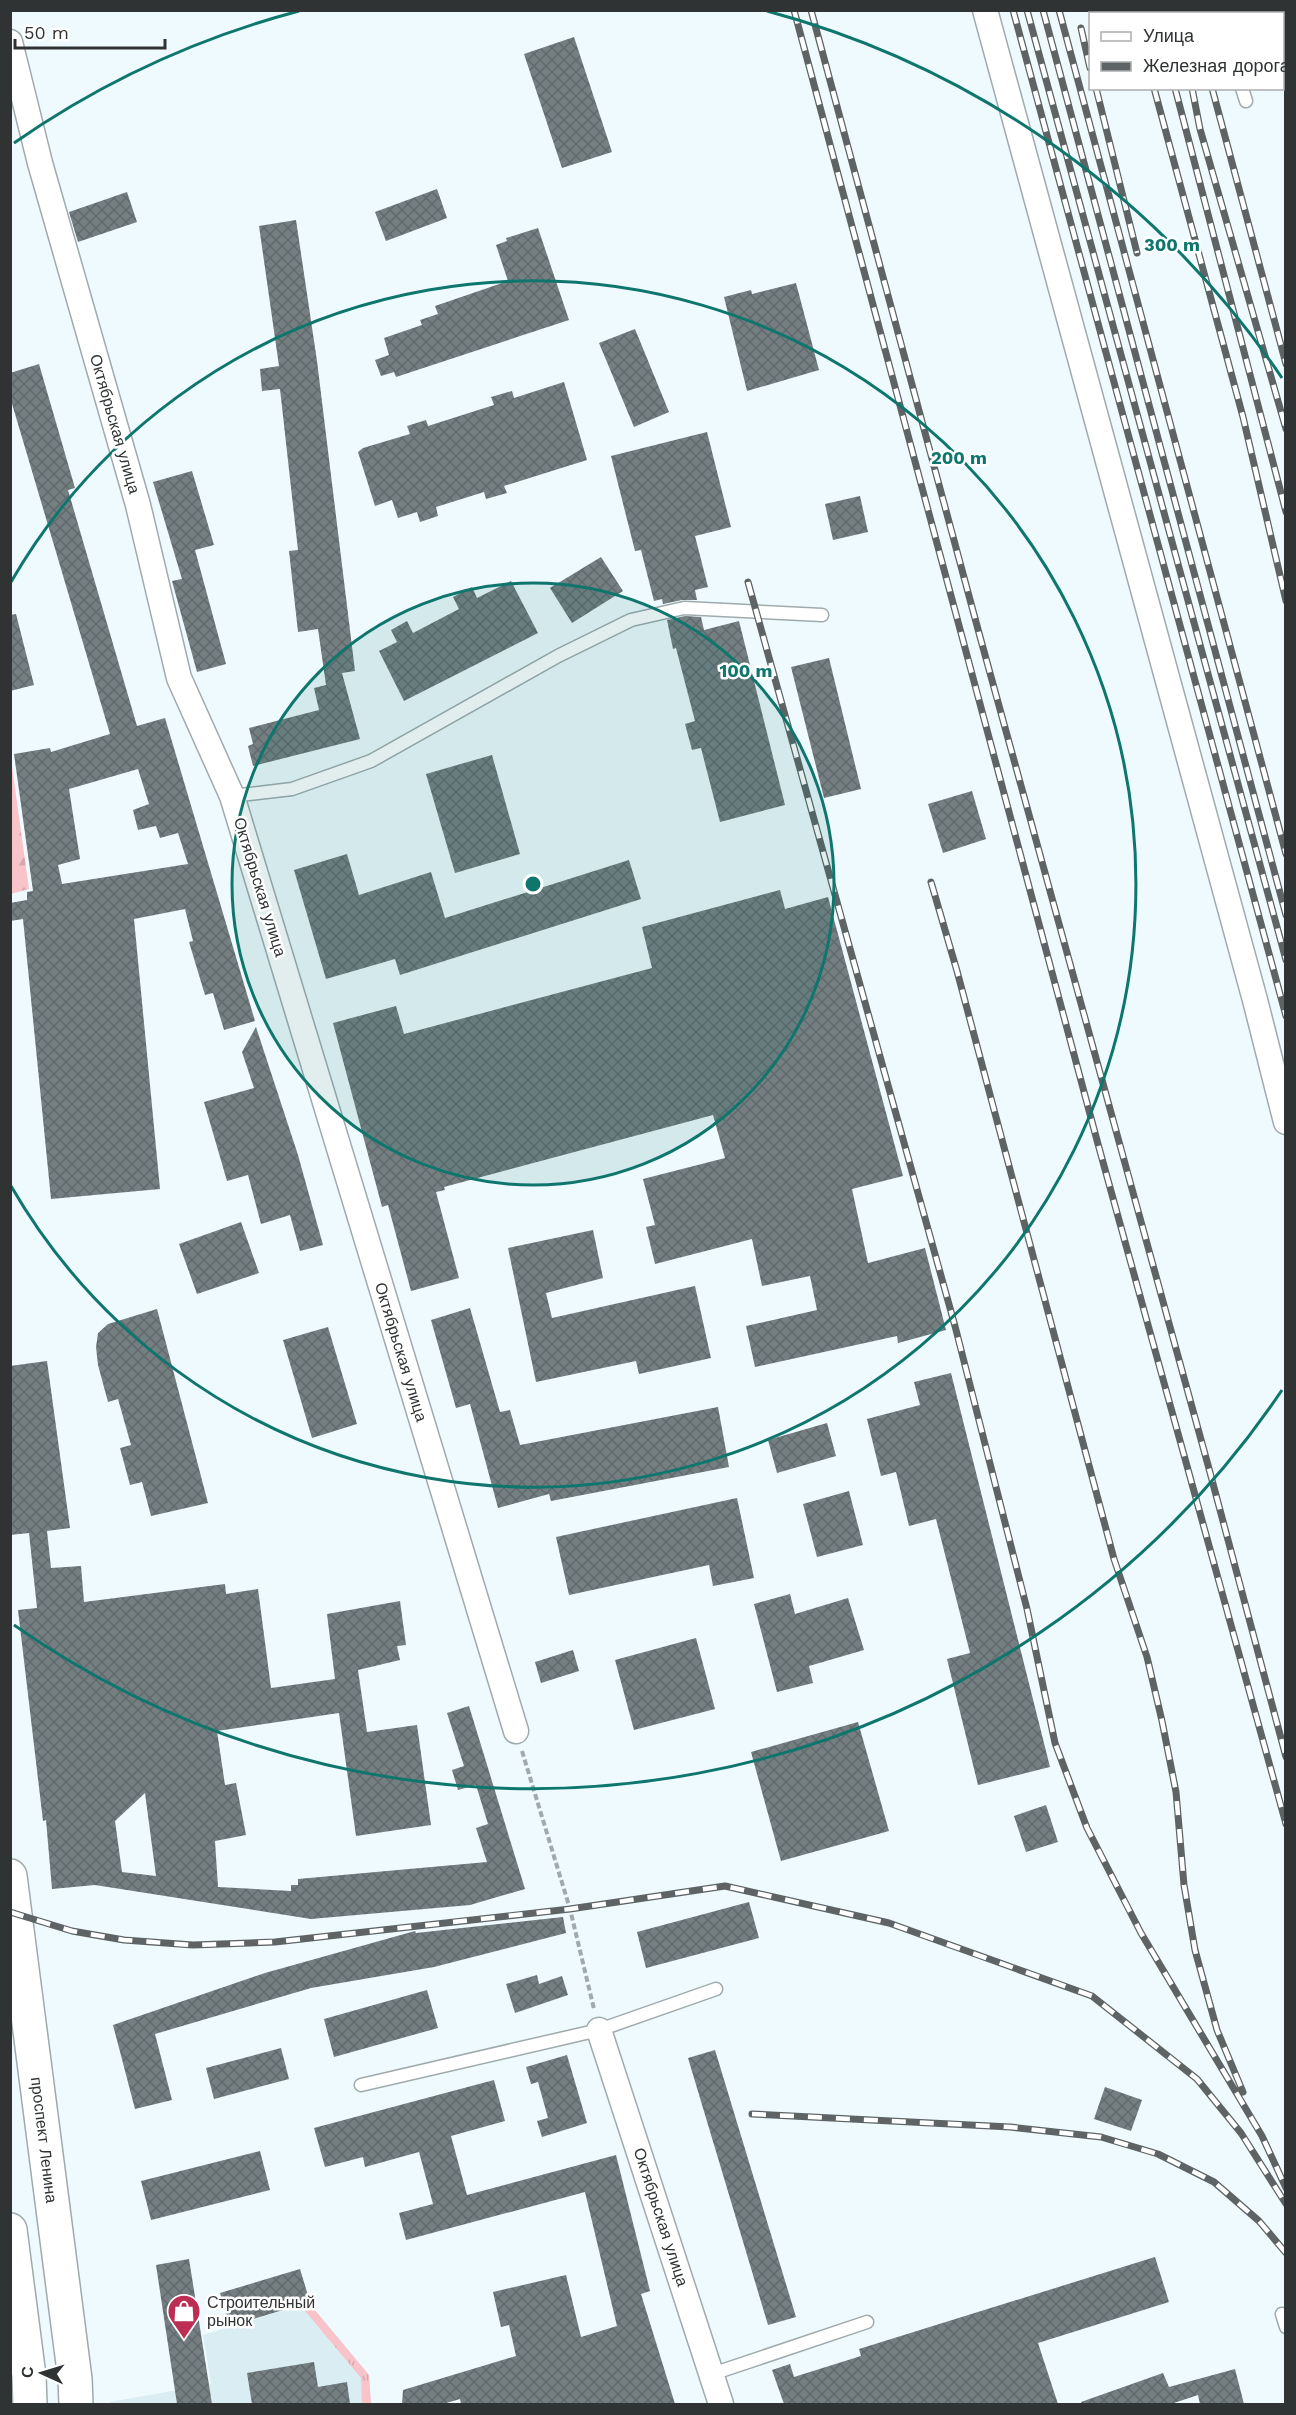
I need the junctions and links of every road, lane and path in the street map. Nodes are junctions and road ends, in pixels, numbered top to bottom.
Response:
1 (985, 10) edge
2 (10, 42) edge
3 (1243, 90) edge
4 (1246, 101) dead end
5 (822, 615) dead end
6 (232, 796) junction
7 (1286, 1122) edge
8 (516, 1731) joint
9 (10, 1876) edge
10 (716, 1989) dead end
11 (599, 2030) junction
12 (361, 2085) dead end
13 (10, 2230) edge
14 (1282, 2314) dead end
15 (867, 2322) dead end
16 (1286, 2327) edge
17 (712, 2374) junction
18 (30, 2404) edge
19 (76, 2404) edge
20 (722, 2404) edge

1 - 7 street
2 - 6 street, Октябрьская улица
3 - 4 lane
5 - 6 lane
6 - 8 street, Октябрьская улица
8 - 11 path
9 - 19 main road, проспект Ленина
10 - 11 lane
11 - 12 lane
11 - 17 street, Октябрьская улица
13 - 18 main road
14 - 16 lane
15 - 17 lane
17 - 20 street, Октябрьская улица

